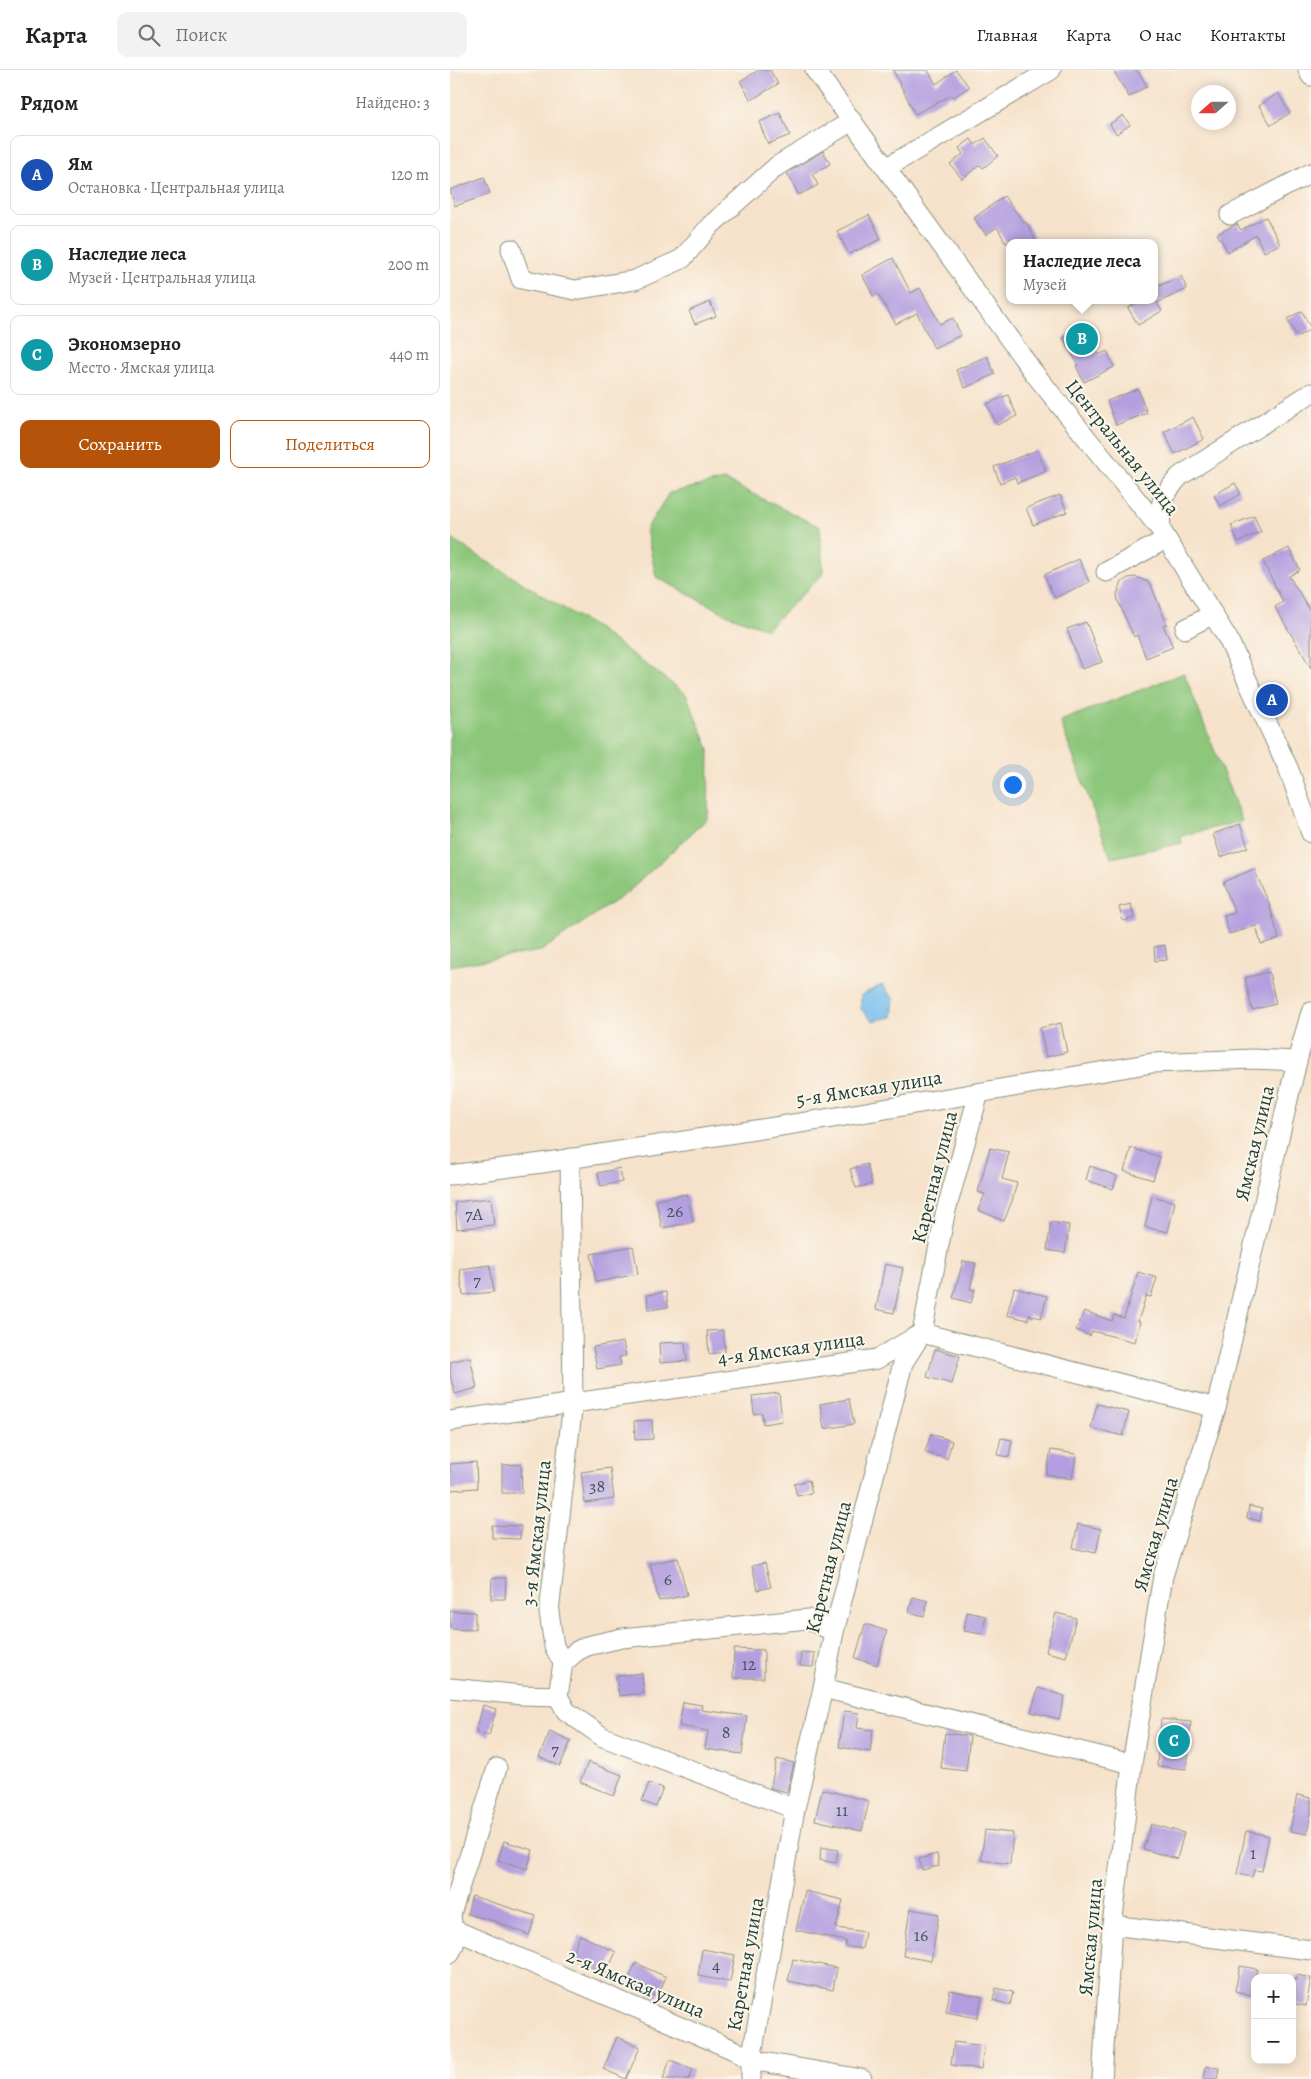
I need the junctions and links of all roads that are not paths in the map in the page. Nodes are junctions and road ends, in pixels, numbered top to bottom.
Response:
1 (815, 70) edge
2 (1051, 70) edge
3 (1308, 70) edge
4 (1311, 76) edge
5 (852, 121) junction
6 (886, 168) junction
7 (1311, 173) edge
8 (1230, 215) dead end
9 (511, 248) dead end
10 (1311, 393) edge
11 (1164, 534) junction
12 (1106, 572) dead end
13 (1213, 614) junction
14 (1186, 629) dead end
15 (1311, 833) edge
16 (1311, 1012) edge
17 (1308, 1032) edge
18 (1297, 1061) junction
19 (979, 1093) junction
20 (570, 1158) junction
21 (450, 1175) edge
22 (922, 1333) junction
23 (573, 1402) junction
24 (1216, 1408) junction
25 (450, 1421) edge
26 (834, 1632) junction
27 (563, 1663) junction
28 (450, 1688) edge
29 (823, 1688) junction
30 (558, 1696) junction
31 (1132, 1764) junction
32 (497, 1768) dead end
33 (795, 1809) junction
34 (1112, 1925) junction
35 (452, 1929) edge
36 (1311, 1950) edge
37 (450, 1953) edge
38 (751, 2060) junction
39 (751, 2079) edge
40 (862, 2079) edge
41 (1102, 2079) edge

1 - 5 street, Центральная улица
2 - 6 street
3 - 4 street
5 - 6 street, Центральная улица
5 - 9 street
6 - 11 street, Центральная улица
7 - 8 street
10 - 11 street
11 - 12 street
11 - 13 street, Центральная улица
13 - 14 street
13 - 15 street, Центральная улица
16 - 17 street, Ямская улица
17 - 18 street, Ямская улица
18 - 19 street, 5-я Ямская улица
18 - 24 street, Ямская улица
19 - 20 street, 5-я Ямская улица
19 - 22 street, Каретная улица
20 - 21 street, 5-я Ямская улица
20 - 23 street, 3-я Ямская улица
22 - 23 street, 4-я Ямская улица
22 - 24 street
22 - 26 street, Каретная улица
23 - 25 street, 4-я Ямская улица
23 - 27 street, 3-я Ямская улица
24 - 31 street, Ямская улица
26 - 27 street
26 - 29 street, Каретная улица
27 - 30 street
28 - 30 street
29 - 31 street
29 - 33 street, Каретная улица
30 - 33 street
31 - 34 street, Ямская улица
32 - 35 street
33 - 38 street, Каретная улица
34 - 36 street
34 - 41 street, Ямская улица
35 - 37 street
35 - 38 street, 2-я Ямская улица
38 - 39 street, Каретная улица
38 - 40 street, 2-я Ямская улица

